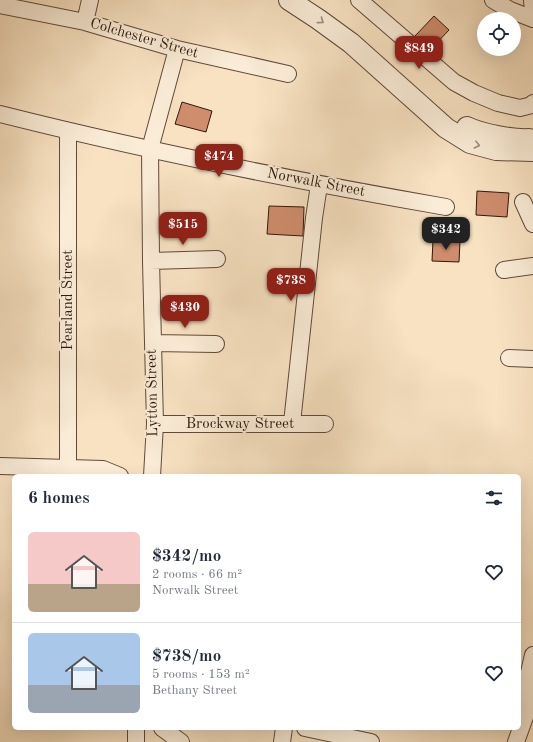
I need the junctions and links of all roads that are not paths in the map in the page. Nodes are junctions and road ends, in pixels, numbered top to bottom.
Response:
1 (90, 0) edge
2 (289, 0) edge
3 (313, 0) edge
4 (359, 0) edge
5 (493, 0) edge
6 (532, 0) edge
7 (0, 5) edge
8 (533, 12) edge
9 (533, 19) edge
10 (85, 22) junction
11 (177, 49) junction
12 (288, 74) dead end
13 (533, 104) edge
14 (0, 114) edge
15 (68, 131) junction
16 (533, 138) edge
17 (150, 149) junction
18 (533, 151) edge
19 (319, 185) junction
20 (524, 202) dead end
21 (446, 207) dead end
22 (533, 224) edge
23 (217, 259) dead end
24 (151, 261) junction
25 (533, 266) edge
26 (504, 270) dead end
27 (153, 343) junction
28 (216, 344) dead end
29 (509, 358) dead end
30 (533, 359) edge
31 (292, 423) junction
32 (155, 424) junction
33 (325, 424) dead end
34 (0, 466) edge
35 (68, 468) junction
36 (115, 474) edge
37 (152, 474) edge
38 (533, 655) edge
39 (523, 680) edge
40 (521, 728) edge
41 (136, 730) edge
42 (165, 730) edge
43 (284, 730) edge
44 (314, 730) edge
45 (520, 730) edge
46 (136, 742) edge
47 (181, 742) edge
48 (282, 742) edge
49 (371, 742) edge
50 (516, 742) edge

1 - 10 street
2 -> 18 street
3 - 16 street
4 - 13 street
5 - 9 street
6 - 8 street
7 - 10 street, Colchester Street
10 - 11 street, Colchester Street
11 - 12 street, Colchester Street
11 - 17 street, Lytton Street
14 - 15 street, Norwalk Street
15 - 17 street, Norwalk Street
15 - 35 street, Pearland Street
17 - 19 street, Norwalk Street
17 - 24 street, Lytton Street
19 - 21 street, Norwalk Street
19 - 31 street
20 - 22 street
23 - 24 street
24 - 27 street, Lytton Street
25 - 26 street
27 - 28 street
27 - 32 street, Lytton Street
29 - 30 street
31 - 32 street, Brockway Street
31 - 33 street, Brockway Street
32 - 37 street, Lytton Street
34 - 35 street
35 - 36 street
38 - 39 street
39 - 40 street
41 - 46 street
42 - 47 street
43 - 48 street
44 - 49 street
45 - 50 street

